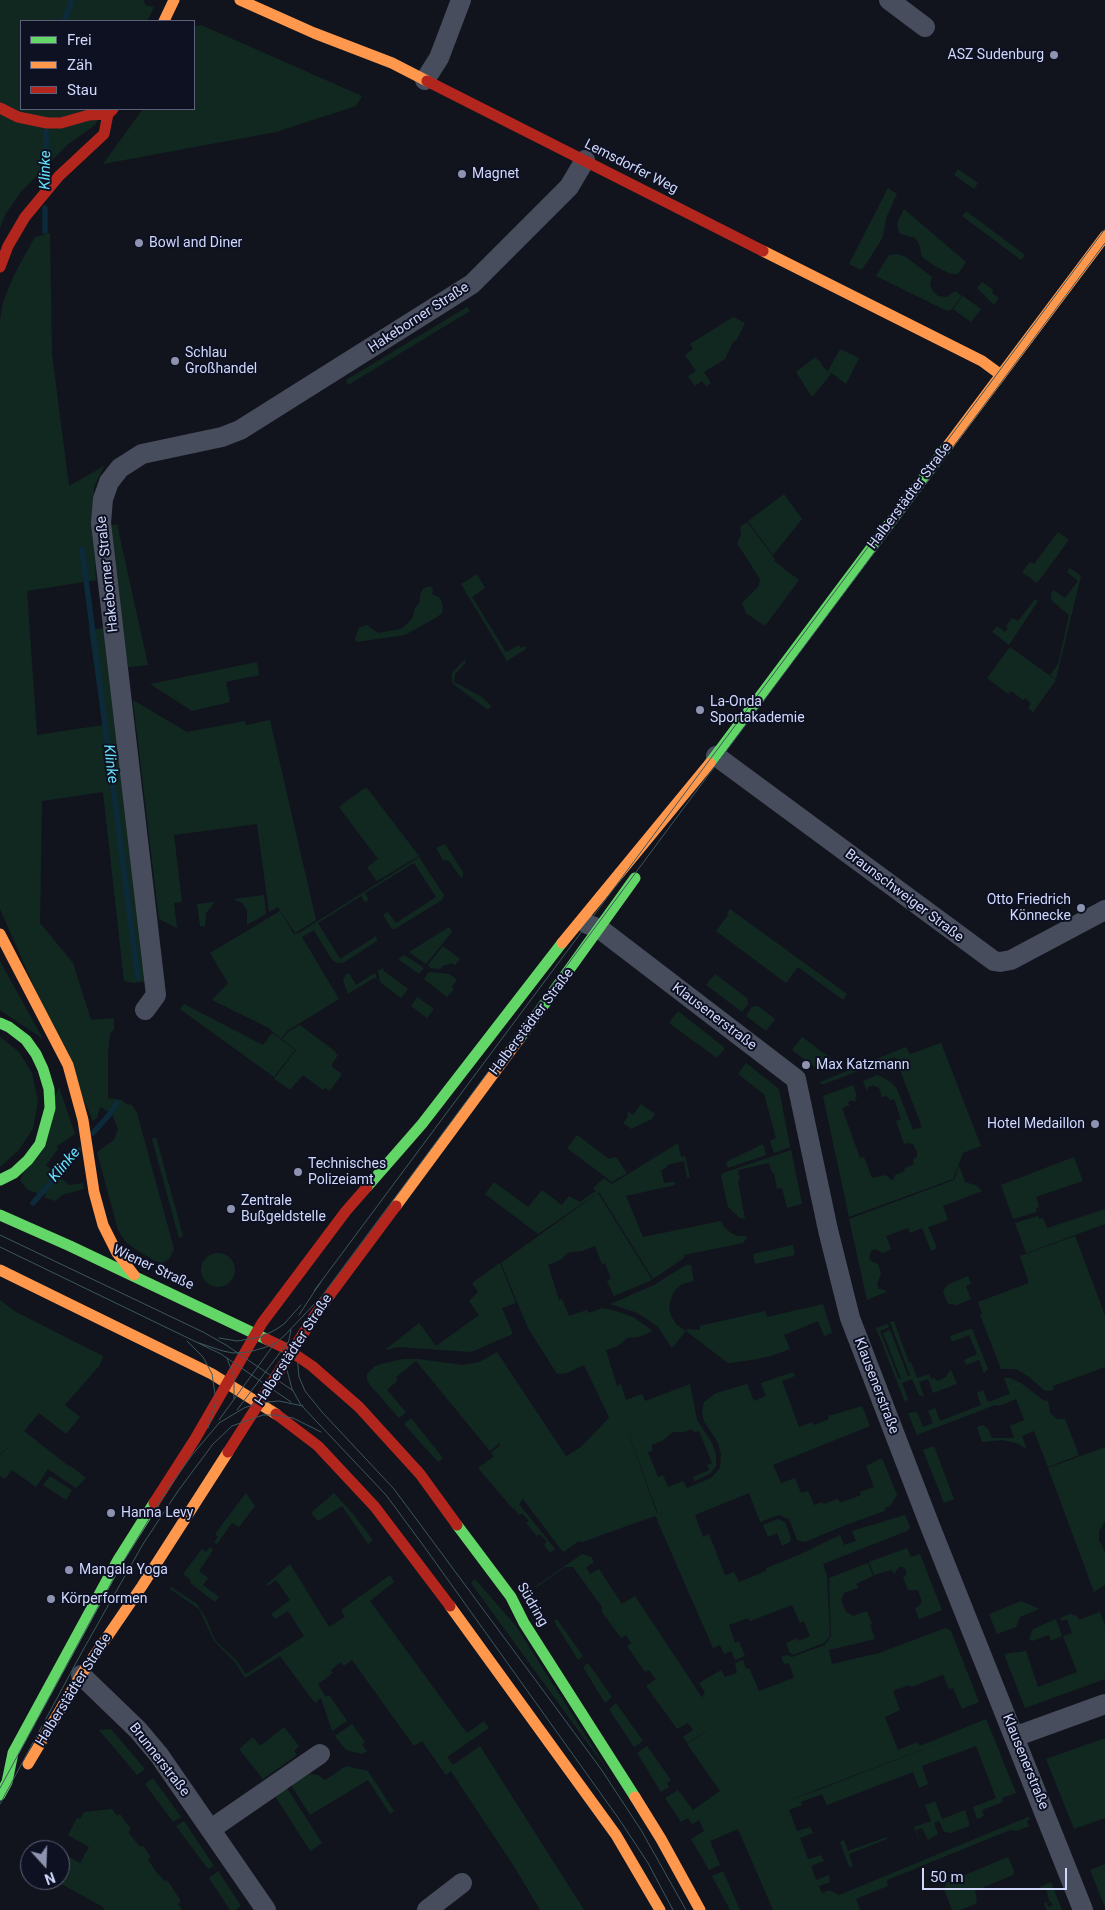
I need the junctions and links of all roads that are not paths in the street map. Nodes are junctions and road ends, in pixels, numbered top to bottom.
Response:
1 (174, 0) edge
2 (240, 0) edge
3 (461, 0) edge
4 (889, 0) edge
5 (164, 20) edge
6 (925, 27) dead end
7 (425, 80) junction
8 (3, 110) edge
9 (111, 111) edge
10 (585, 160) junction
11 (1104, 241) edge
12 (0, 267) edge
13 (1001, 374) junction
14 (716, 756) junction
15 (658, 844) dead end
16 (642, 867) dead end
17 (1105, 910) edge
18 (578, 922) junction
19 (600, 929) junction
20 (0, 934) edge
21 (145, 1010) dead end
22 (0, 1023) edge
23 (0, 1180) edge
24 (0, 1216) edge
25 (0, 1270) edge
26 (134, 1275) junction
27 (255, 1334) junction
28 (292, 1352) junction
29 (226, 1382) junction
30 (258, 1403) junction
31 (81, 1675) junction
32 (1105, 1704) edge
33 (1014, 1737) junction
34 (320, 1754) dead end
35 (7, 1782) junction
36 (0, 1795) edge
37 (211, 1829) junction
38 (462, 1883) dead end
39 (266, 1910) edge
40 (427, 1910) edge
41 (660, 1910) edge
42 (700, 1910) edge
43 (1083, 1910) edge

1 - 5 main road
2 - 7 main road, Lemsdorfer Weg
3 - 7 street
4 - 6 street
7 - 10 main road, Lemsdorfer Weg
8 - 9 main road
9 - 12 main road
10 - 13 main road, Lemsdorfer Weg
10 - 21 street, Hakeborner Straße
11 - 13 main road, Halberstädter Straße
13 - 14 main road, Halberstädter Straße
14 - 15 main road, Halberstädter Straße
14 - 17 street, Braunschweiger Straße
14 - 18 main road, Halberstädter Straße
16 - 19 main road, Halberstädter Straße
18 - 19 street
18 - 27 main road, Halberstädter Straße
19 - 28 main road, Halberstädter Straße
19 - 33 street, Klausenerstraße
20 - 26 main road
22 - 23 main road
24 - 26 main road, Wiener Straße
25 - 29 main road
26 - 27 main road, Wiener Straße
27 - 28 main road, Wiener Straße
27 - 29 main road, Halberstädter Straße
28 - 30 main road, Halberstädter Straße
28 - 42 main road, Südring
29 - 30 main road
29 - 35 main road, Halberstädter Straße
30 - 31 main road, Halberstädter Straße
30 - 41 main road
31 - 35 main road, Halberstädter Straße
31 - 37 street, Brunnerstraße
32 - 33 street
33 - 43 street, Klausenerstraße
34 - 37 street
35 - 36 main road, Halberstädter Straße
37 - 39 street, Brunnerstraße
38 - 40 street

